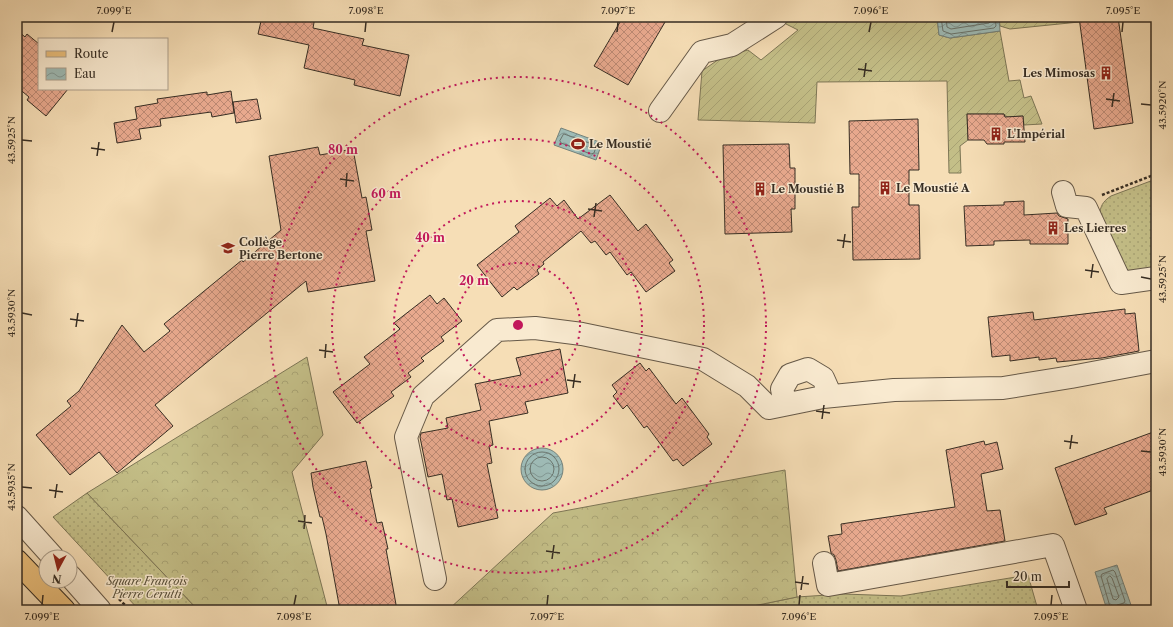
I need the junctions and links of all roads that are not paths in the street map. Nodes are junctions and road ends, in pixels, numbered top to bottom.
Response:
1 (776, 17) edge
2 (660, 111) dead end
3 (1063, 192) dead end
4 (1156, 278) edge
5 (1156, 361) edge
6 (831, 396) junction
7 (785, 404) junction
8 (17, 517) edge
9 (46, 549) edge
10 (17, 561) edge
11 (824, 563) dead end
12 (434, 579) dead end
13 (78, 585) edge
14 (64, 610) edge
15 (100, 610) edge
16 (1076, 610) edge

1 - 2 street
3 - 4 street
5 - 6 street
6 - 7 street
6 - 7 street
7 - 12 street
8 - 9 street
10 - 14 main road
11 - 16 street
13 - 15 street

